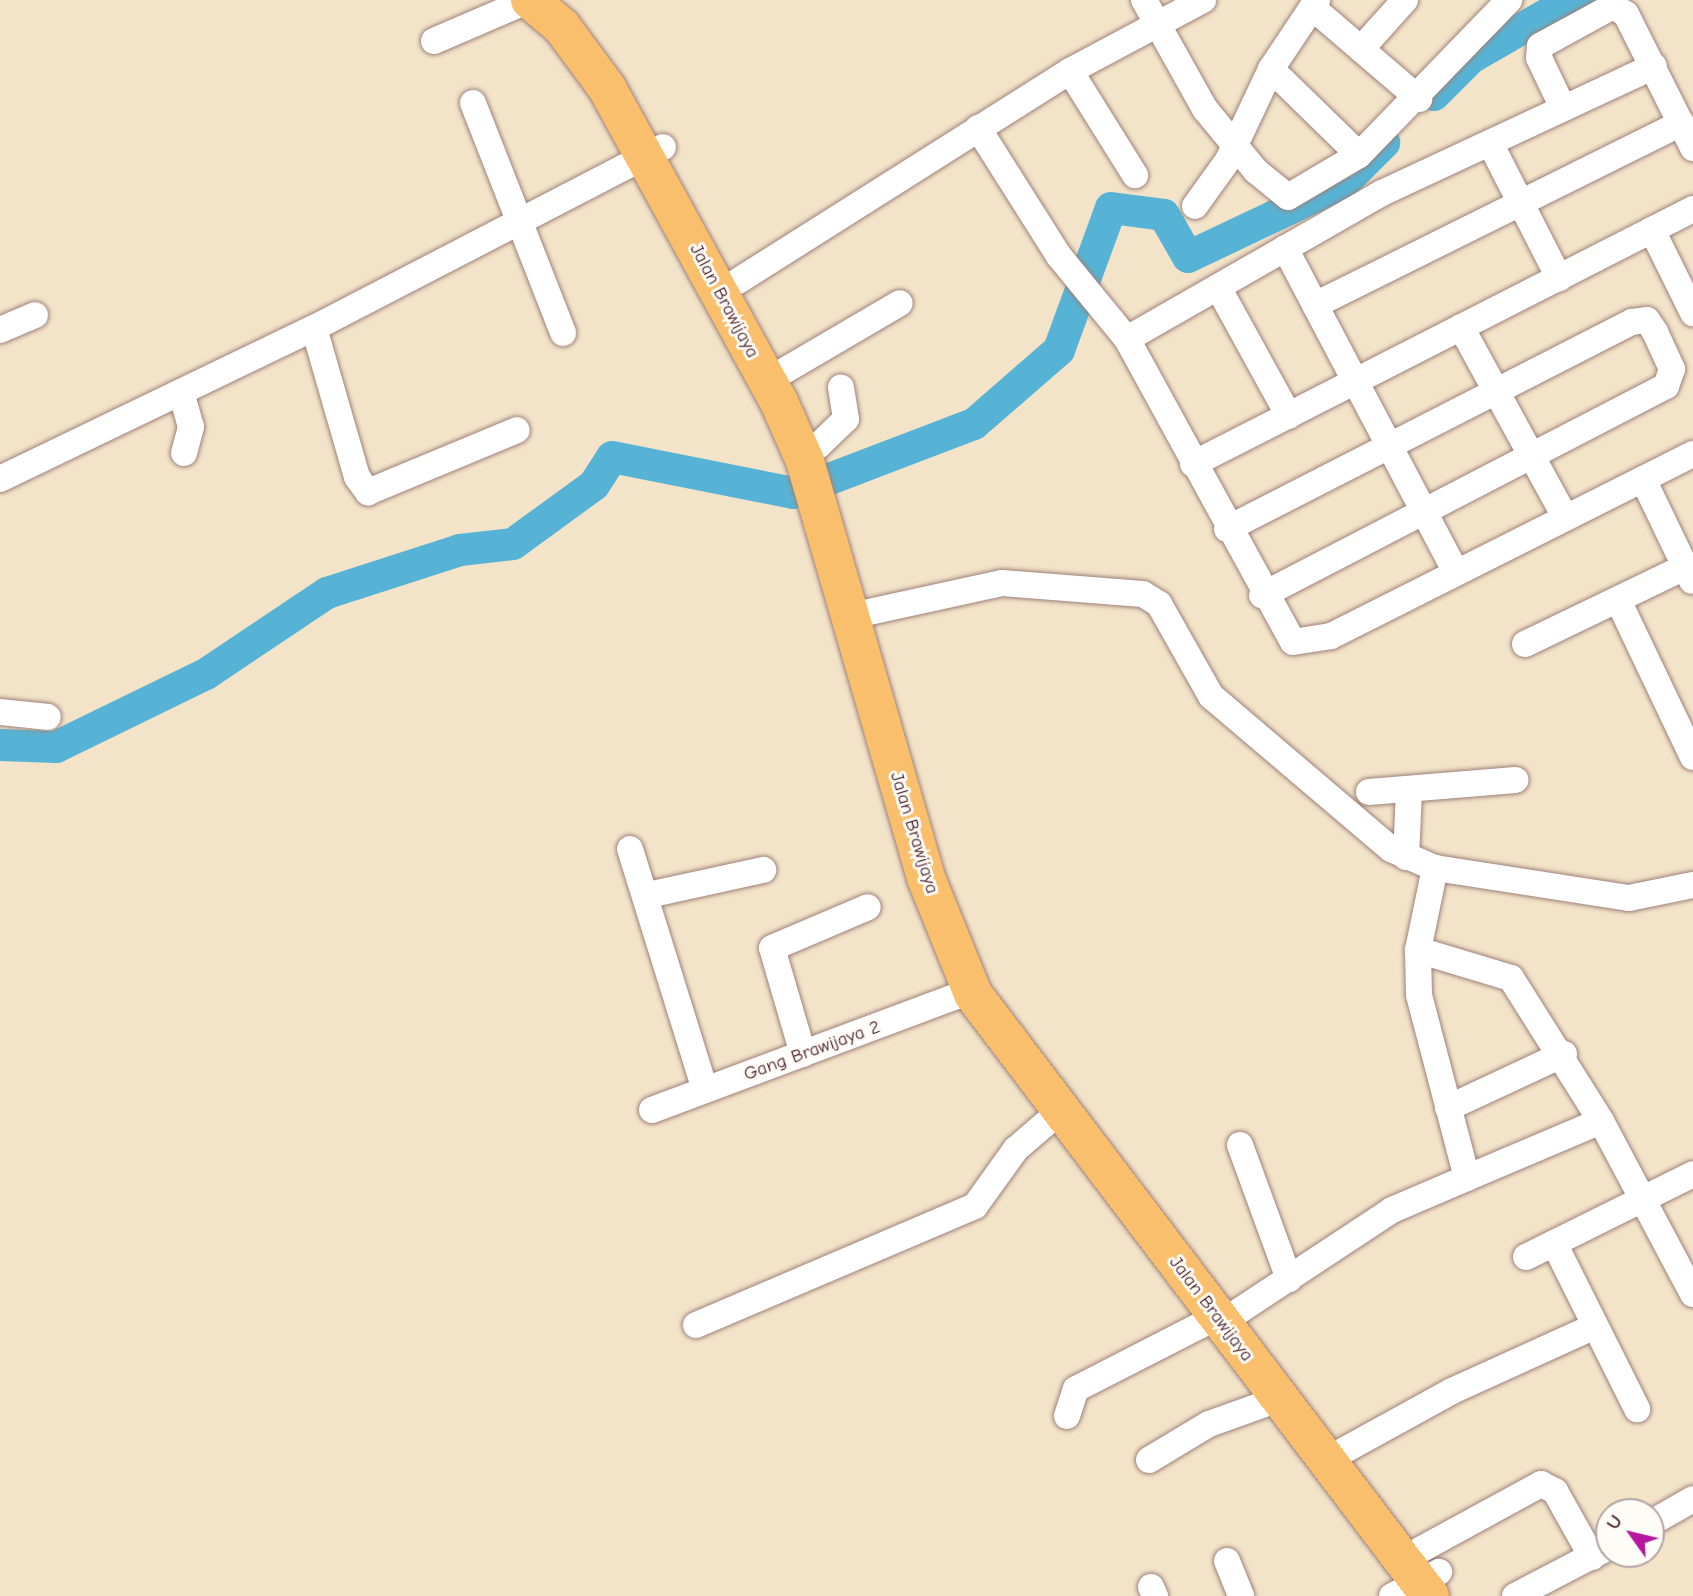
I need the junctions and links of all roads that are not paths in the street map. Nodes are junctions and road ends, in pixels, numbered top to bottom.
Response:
1 (529, 0) edge
2 (560, 0) edge
3 (1144, 0) edge
4 (1203, 0) edge
5 (1405, 0) edge
6 (1509, 0) edge
7 (1315, 4) edge
8 (1157, 24) junction
9 (434, 41) dead end
10 (1360, 49) junction
11 (1654, 66) junction
12 (1271, 69) junction
13 (1070, 71) junction
14 (1419, 99) junction
15 (473, 103) dead end
16 (1563, 108) junction
17 (1681, 123) junction
18 (978, 128) junction
19 (1490, 143) junction
20 (1236, 146) junction
21 (1693, 148) edge
22 (654, 152) junction
23 (1359, 155) junction
24 (1135, 176) dead end
25 (1520, 203) junction
26 (1195, 206) dead end
27 (1693, 209) edge
28 (519, 222) junction
29 (1651, 230) junction
30 (1285, 248) junction
31 (1559, 278) junction
32 (738, 281) junction
33 (1218, 287) junction
34 (900, 303) dead end
35 (1315, 305) junction
36 (1693, 312) edge
37 (35, 315) dead end
38 (1461, 327) junction
39 (314, 328) junction
40 (0, 330) edge
41 (1654, 332) junction
42 (563, 333) dead end
43 (1127, 339) junction
44 (784, 371) junction
45 (1355, 381) junction
46 (841, 387) dead end
47 (1496, 391) junction
48 (181, 392) junction
49 (1289, 416) junction
50 (517, 430) dead end
51 (1389, 445) junction
52 (184, 453) dead end
53 (1693, 454) edge
54 (815, 455) junction
55 (1531, 455) junction
56 (1193, 464) junction
57 (0, 479) edge
58 (1643, 479) junction
59 (1423, 511) junction
60 (1565, 517) junction
61 (830, 518) junction
62 (1227, 528) junction
63 (1687, 561) edge
64 (1455, 571) junction
65 (1262, 595) junction
66 (1618, 600) junction
67 (869, 612) junction
68 (1525, 644) dead end
69 (0, 712) edge
70 (48, 717) dead end
71 (1693, 757) edge
72 (1516, 780) dead end
73 (1409, 790) junction
74 (1369, 792) dead end
75 (630, 849) dead end
76 (1406, 857) junction
77 (1435, 868) junction
78 (762, 870) dead end
79 (1693, 884) edge
80 (648, 895) junction
81 (868, 907) dead end
82 (1418, 950) junction
83 (971, 991) junction
84 (803, 1054) junction
85 (1564, 1054) junction
86 (705, 1090) junction
87 (1448, 1108) junction
88 (652, 1110) dead end
89 (1059, 1112) junction
90 (1601, 1121) junction
91 (1240, 1145) dead end
92 (1693, 1174) edge
93 (1467, 1178) junction
94 (1641, 1195) junction
95 (1553, 1243) junction
96 (1526, 1256) dead end
97 (1289, 1279) junction
98 (1693, 1294) edge
99 (1217, 1302) junction
100 (696, 1325) dead end
101 (1595, 1326) junction
102 (1279, 1399) junction
103 (1637, 1409) dead end
104 (1067, 1416) dead end
105 (1343, 1451) junction
106 (1149, 1461) dead end
107 (1693, 1499) edge
108 (1665, 1515) edge
109 (1595, 1545) edge
110 (1595, 1555) edge
111 (1227, 1561) dead end
112 (1421, 1573) edge
113 (1241, 1596) edge
114 (1515, 1596) edge

1 - 9 street
1 - 22 highway, Jalan Brawijaya
2 - 22 highway, Jalan Brawijaya
3 - 8 street
4 - 8 street
5 - 10 street
6 - 14 street
7 - 10 street
7 - 12 street
8 - 13 street
8 - 20 street
10 - 14 street
11 - 16 street
11 - 16 street
11 - 17 street
12 - 20 street
12 - 23 street
13 - 18 street
13 - 24 street
14 - 23 street
15 - 28 street
16 - 19 street
17 - 21 street
17 - 25 street
18 - 32 street
18 - 43 street
19 - 25 street
19 - 30 street
20 - 23 street
20 - 26 street
22 - 28 street
22 - 32 highway, Jalan Brawijaya
22 - 54 highway, Jalan Brawijaya
25 - 31 street
25 - 35 street
27 - 29 street
28 - 39 street
28 - 42 street
29 - 31 street
29 - 36 street
30 - 33 street
30 - 35 street
31 - 38 street
32 - 44 highway, Jalan Brawijaya
33 - 43 street
33 - 49 street
34 - 44 street
35 - 45 street
36 - 41 street
37 - 40 street
38 - 45 street
38 - 47 street
39 - 48 street
39 - 50 street
41 - 47 street
41 - 55 street
43 - 56 street
44 - 54 highway, Jalan Brawijaya
45 - 49 street
45 - 51 street
46 - 54 street
47 - 51 street
47 - 55 street
48 - 52 street
48 - 57 street
49 - 56 street
51 - 59 street
51 - 62 street
53 - 58 street
54 - 61 highway, Jalan Brawijaya
55 - 59 street
55 - 60 street
56 - 62 street
58 - 60 street
58 - 63 street
59 - 64 street
59 - 65 street
60 - 64 street
61 - 67 highway, Jalan Brawijaya
61 - 83 highway, Jalan Brawijaya
62 - 65 street
63 - 66 street
64 - 65 street
66 - 68 street
66 - 71 street
67 - 76 street
67 - 99 highway, Jalan Brawijaya
69 - 70 street
72 - 73 street
73 - 74 street
73 - 76 street
75 - 80 street
76 - 77 street
77 - 79 street
77 - 82 street
78 - 80 street
80 - 86 street
81 - 84 street
82 - 85 street
82 - 87 street
83 - 84 street, Gang Brawijaya 2
83 - 89 highway, Jalan Brawijaya
84 - 86 street, Gang Brawijaya 2
85 - 87 street
85 - 90 street
86 - 88 street, Gang Brawijaya 2
87 - 93 street
89 - 99 highway, Jalan Brawijaya
89 - 100 street
90 - 93 street
90 - 94 street
91 - 97 street
92 - 94 street
93 - 97 street
94 - 95 street
94 - 98 street
95 - 96 street
95 - 101 street
97 - 99 street
99 - 102 highway, Jalan Brawijaya
99 - 104 street
99 - 105 highway, Jalan Brawijaya
101 - 103 street
101 - 105 street
102 - 106 street
102 - 112 highway, Jalan Brawijaya
105 - 112 highway, Jalan Brawijaya
107 - 108 street
109 - 112 street
110 - 114 street
111 - 113 street

